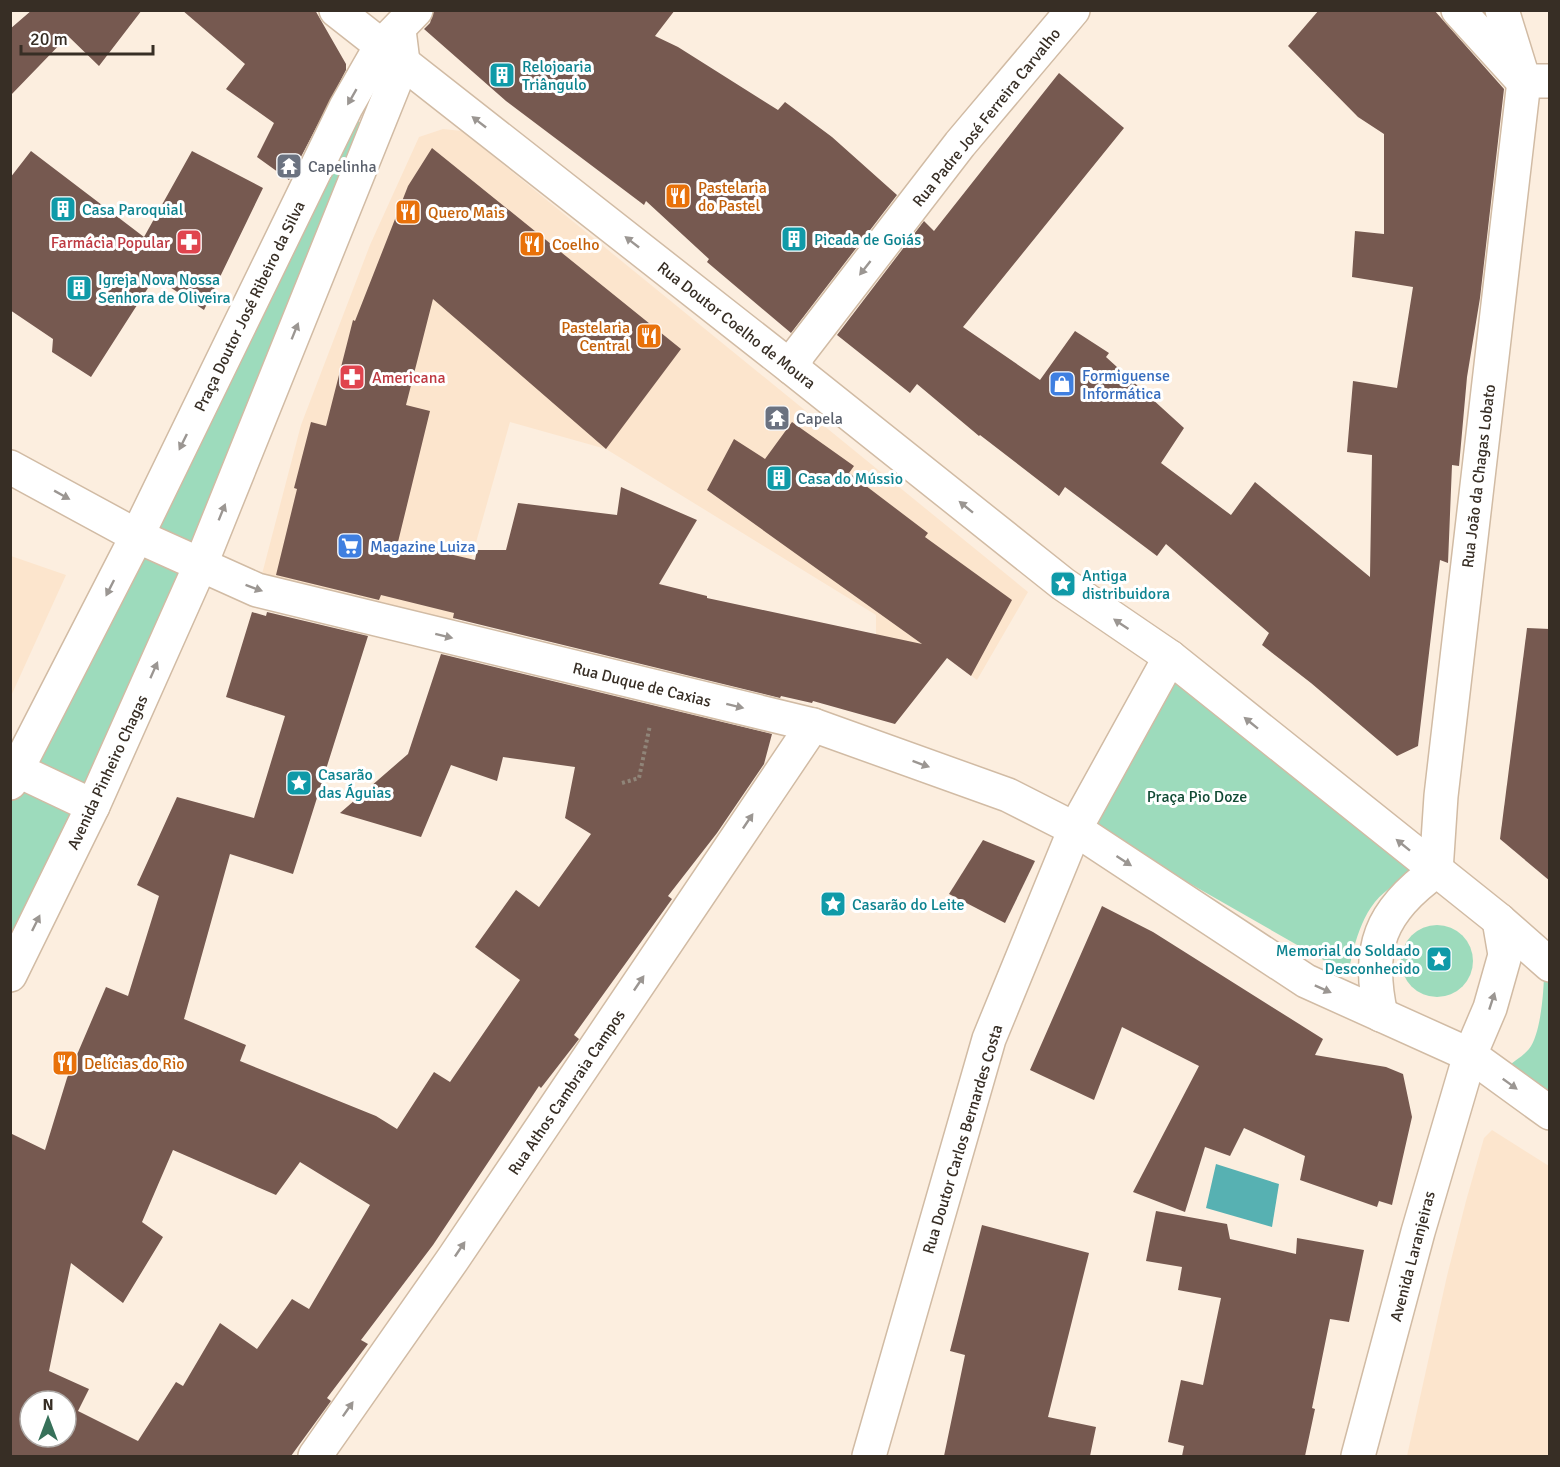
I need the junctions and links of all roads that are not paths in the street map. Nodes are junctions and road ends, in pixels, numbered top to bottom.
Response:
1 (336, 10) edge
2 (1073, 10) edge
3 (1458, 10) edge
4 (1502, 10) edge
5 (400, 37) edge
6 (1537, 81) edge
7 (792, 368) junction
8 (10, 467) edge
9 (136, 536) junction
10 (200, 566) junction
11 (1170, 657) junction
12 (813, 725) junction
13 (14, 776) edge
14 (93, 806) junction
15 (1075, 829) junction
16 (1436, 871) junction
17 (1499, 920) junction
18 (1550, 965) edge
19 (10, 975) edge
20 (1381, 1015) junction
21 (1470, 1055) junction
22 (1550, 1113) edge
23 (315, 1456) edge
24 (869, 1456) edge
25 (1358, 1456) edge

1 - 5 street, Rua Doutor Coelho de Moura
2 -> 7 street, Rua Padre José Ferreira Carvalho
3 - 6 street
4 - 6 street
7 -> 5 street, Rua Doutor Coelho de Moura
5 -> 9 street, Praça Doutor José Ribeiro da Silva
10 -> 5 street
6 - 16 street, Rua João da Chagas Lobato
11 -> 7 street, Rua Doutor Coelho de Moura
8 -> 9 street, Rua Duque de Caxias
9 - 10 street, Rua Duque de Caxias
9 -> 13 street
10 -> 12 street, Rua Duque de Caxias
14 -> 10 street, Avenida Pinheiro Chagas
11 - 15 street
16 -> 11 street
12 -> 15 street, Rua Duque de Caxias
23 -> 12 street, Rua Athos Cambraia Campos
13 - 14 street
19 -> 14 street, Avenida Pinheiro Chagas
15 -> 20 street
15 - 24 street, Rua Doutor Carlos Bernardes Costa
16 - 17 street
16 - 20 street
17 - 18 street
21 -> 17 street
20 - 21 street
21 -> 22 street
21 - 25 street, Avenida Laranjeiras

